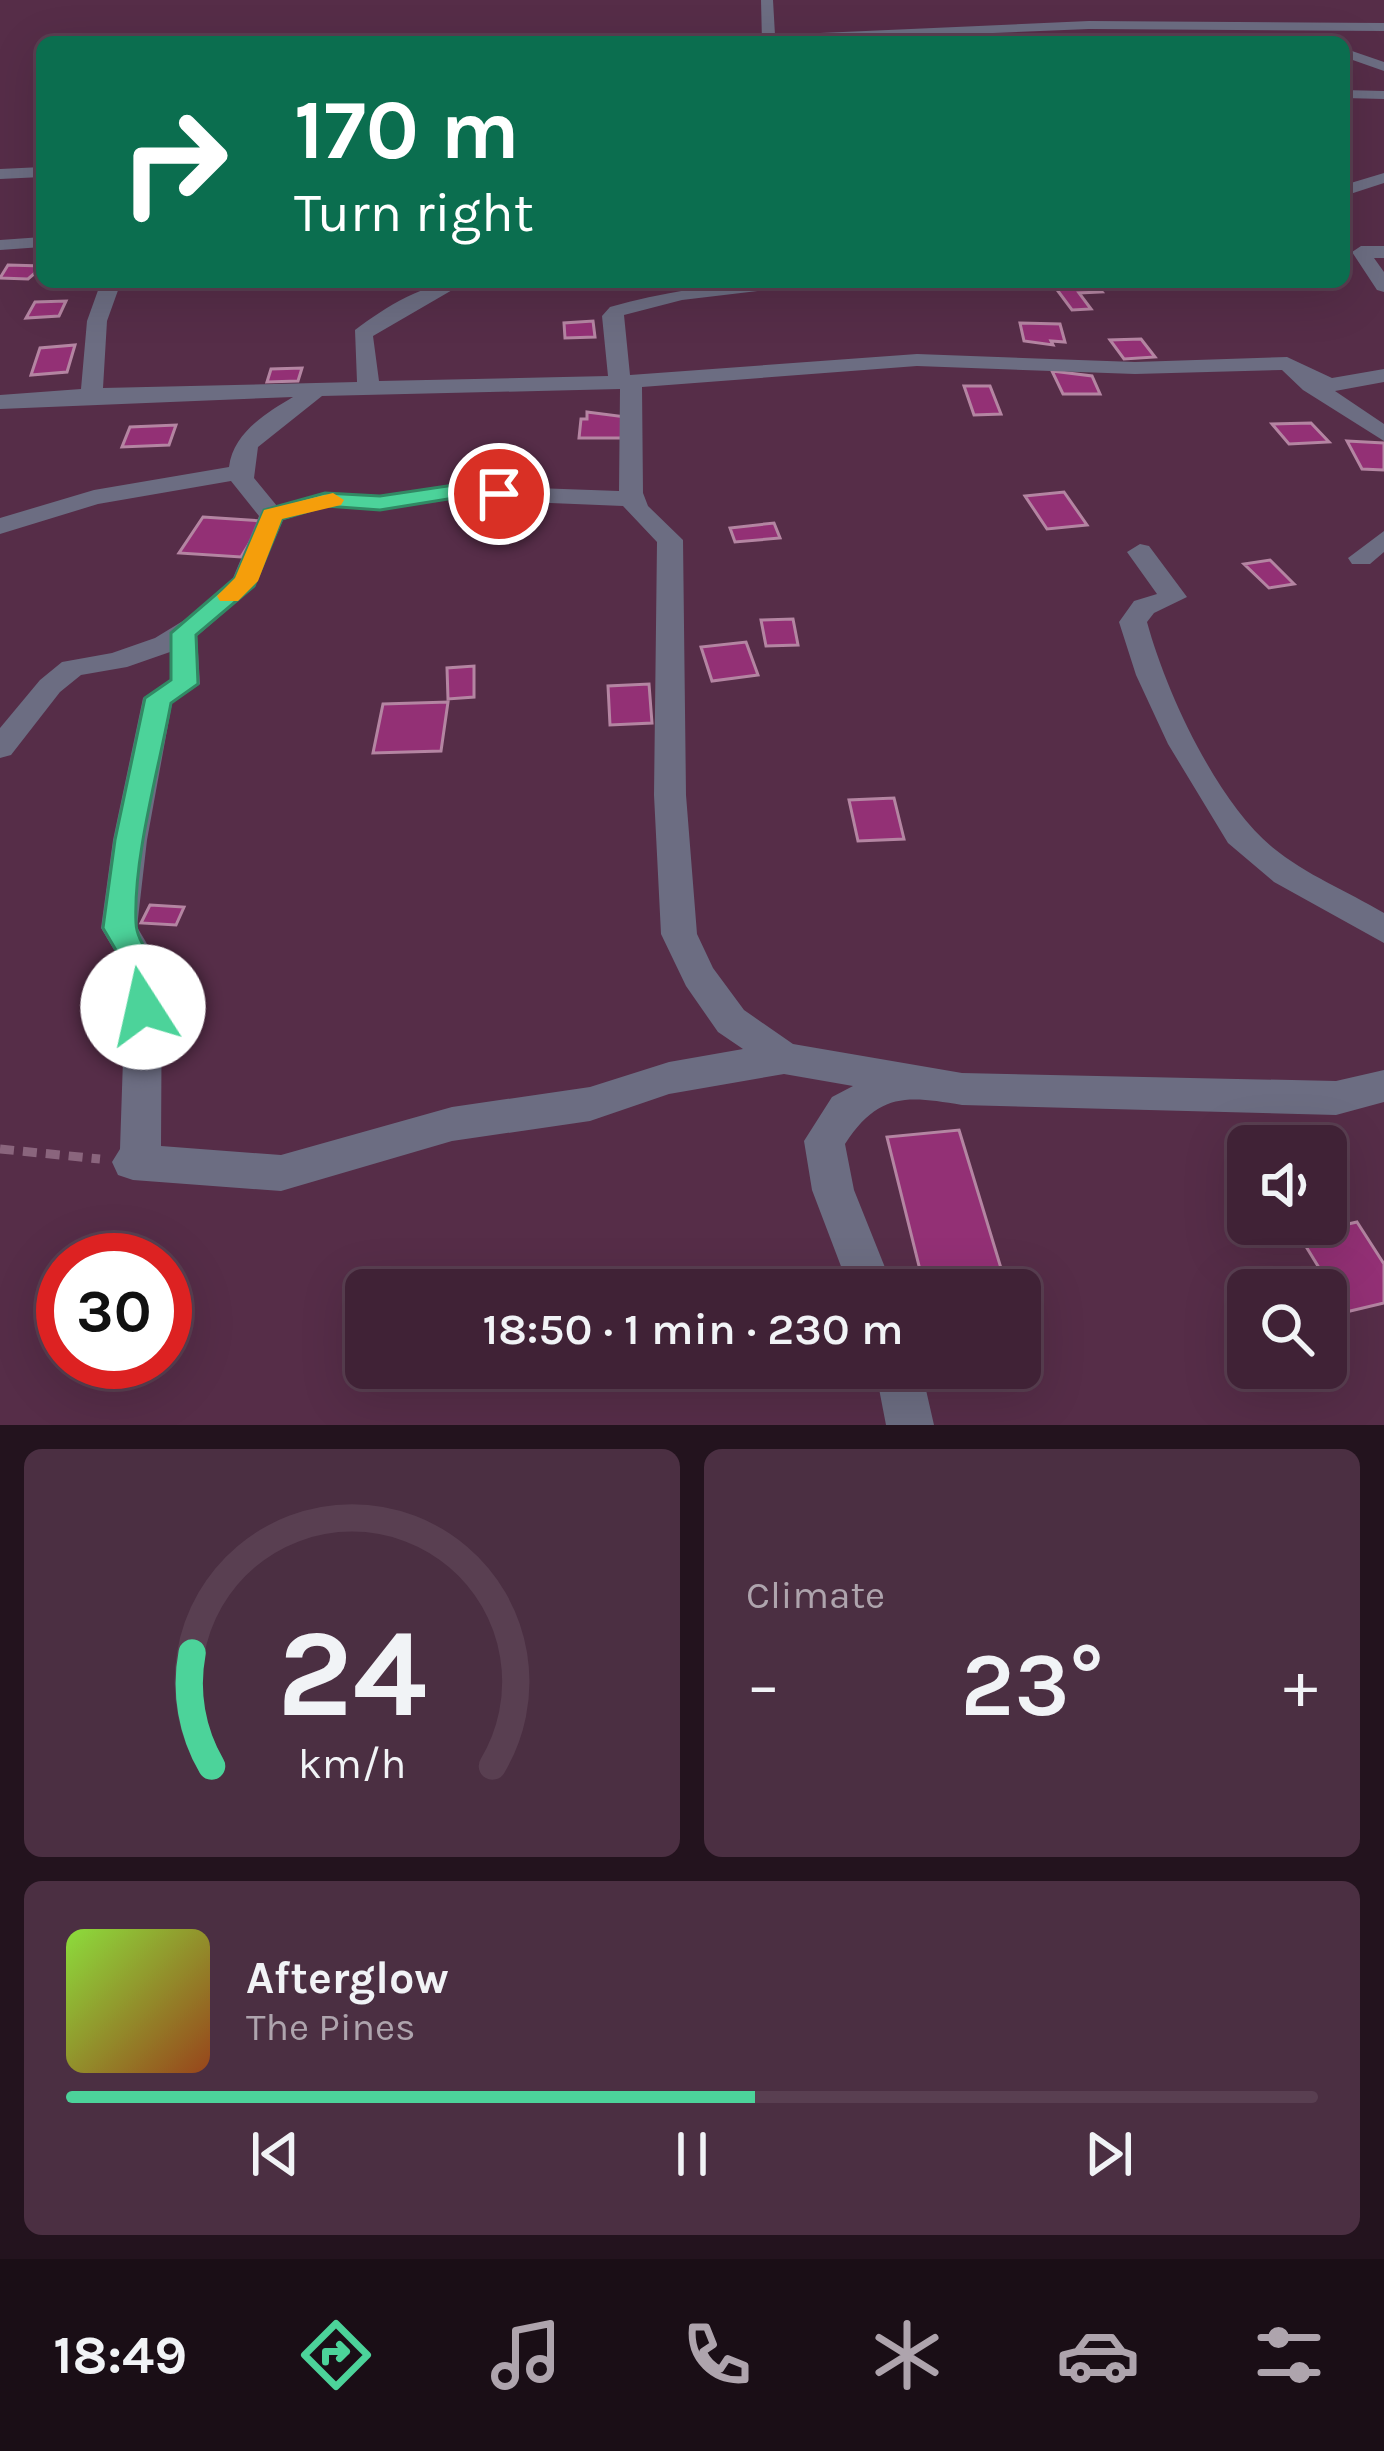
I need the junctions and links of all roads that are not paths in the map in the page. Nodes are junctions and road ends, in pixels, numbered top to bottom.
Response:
1 (767, 0) edge
2 (1268, 23) junction
3 (1384, 27) edge
4 (769, 36) edge
5 (901, 36) edge
6 (1282, 36) edge
7 (1352, 55) dead end
8 (1384, 67) edge
9 (1350, 93) edge
10 (1384, 95) edge
11 (36, 172) edge
12 (0, 174) edge
13 (1384, 178) edge
14 (1350, 189) edge
15 (36, 242) edge
16 (0, 245) edge
17 (1368, 258) edge
18 (1384, 286) edge
19 (109, 288) edge
20 (443, 288) edge
21 (732, 288) edge
22 (1384, 375) edge
23 (1306, 381) junction
24 (626, 382) junction
25 (369, 390) junction
26 (318, 392) junction
27 (92, 395) junction
28 (0, 402) edge
29 (1384, 434) edge
30 (242, 472) junction
31 (633, 499) junction
32 (272, 515) junction
33 (0, 526) edge
34 (1384, 539) edge
35 (1140, 552) dead end
36 (1361, 558) dead end
37 (183, 633) junction
38 (0, 748) edge
39 (1384, 930) edge
40 (784, 1058) junction
41 (904, 1078) junction
42 (1384, 1086) edge
43 (864, 1269) edge
44 (902, 1389) edge
45 (910, 1425) edge

1 - 4 street
2 - 3 street
2 - 5 street
2 - 6 street
7 - 8 street
9 - 10 street
11 - 12 street
13 - 14 street
15 - 16 street
17 - 18 street
19 - 27 street
20 - 25 street
21 - 24 street
22 - 23 street
23 - 24 street
23 - 29 street
24 - 25 street
24 - 31 street
25 - 26 street
26 - 27 street
26 - 30 street
27 - 28 street
30 - 32 street
30 - 33 street
31 - 32 street
31 - 40 street
32 - 37 street
34 - 36 street
35 - 39 street
37 - 38 street
37 - 40 street
40 - 41 street
41 - 42 street
41 - 43 street
44 - 45 street

